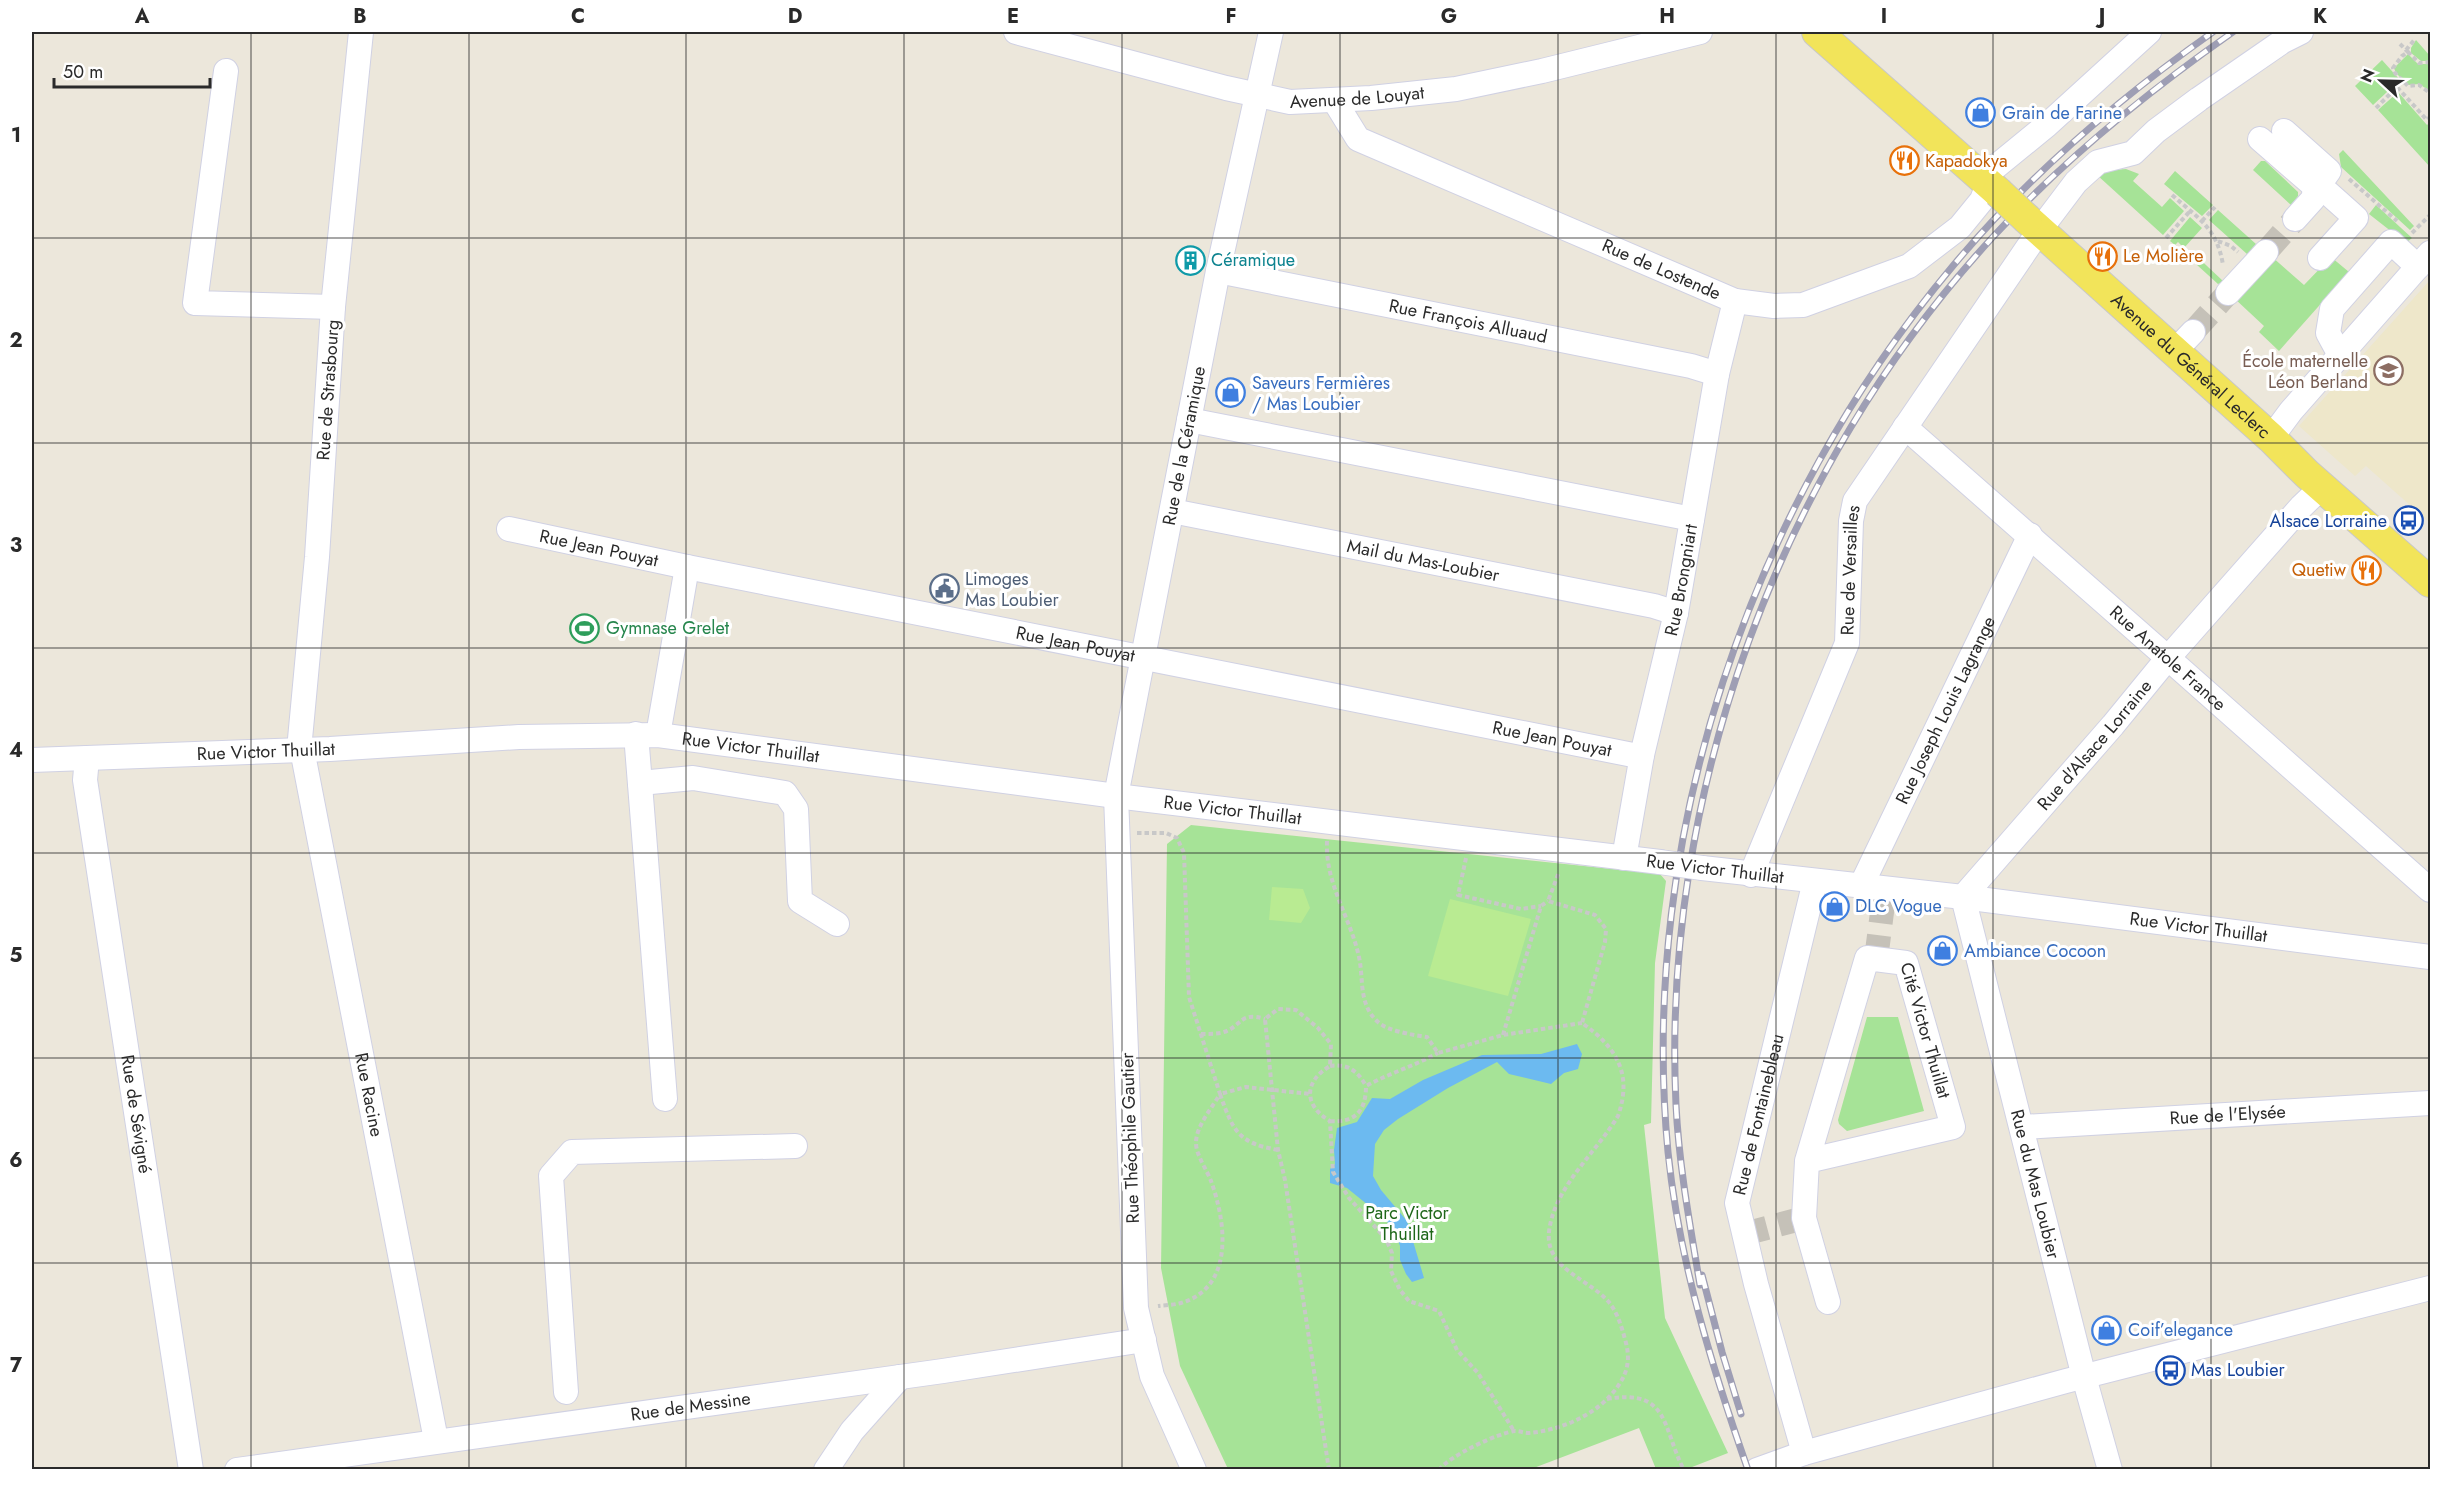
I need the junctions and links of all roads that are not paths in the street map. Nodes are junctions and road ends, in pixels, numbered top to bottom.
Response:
1 (361, 32) edge
2 (1016, 32) edge
3 (1271, 32) edge
4 (1700, 32) edge
5 (1817, 32) edge
6 (2149, 32) edge
7 (2301, 32) edge
8 (226, 71) dead end
9 (1256, 94) junction
10 (1334, 100) junction
11 (2284, 131) dead end
12 (2260, 139) dead end
13 (1989, 185) junction
14 (2318, 186) junction
15 (2295, 219) tunnel mouth
16 (2033, 225) junction
17 (2265, 252) tunnel mouth
18 (2320, 258) dead end
19 (2424, 260) edge
20 (1218, 271) junction
21 (2231, 290) tunnel mouth
22 (1736, 302) junction
23 (333, 307) junction
24 (2340, 355) junction
25 (1717, 374) junction
26 (1189, 420) junction
27 (1905, 427) junction
28 (2271, 438) junction
29 (2323, 486) junction
30 (1172, 511) junction
31 (1692, 519) junction
32 (509, 529) dead end
33 (2031, 535) junction
34 (687, 567) junction
35 (2430, 582) edge
36 (1676, 613) junction
37 (1144, 659) junction
38 (2167, 659) junction
39 (647, 734) junction
40 (302, 749) junction
41 (1642, 754) junction
42 (87, 758) junction
43 (32, 760) edge
44 (640, 783) junction
45 (1116, 796) junction
46 (1624, 858) junction
47 (1751, 874) junction
48 (1815, 881) junction
49 (1861, 886) junction
50 (2430, 890) edge
51 (1963, 897) junction
52 (837, 924) dead end
53 (2430, 957) edge
54 (665, 1099) dead end
55 (2430, 1103) edge
56 (2022, 1127) junction
57 (795, 1146) dead end
58 (1807, 1161) junction
59 (2430, 1288) edge
60 (1828, 1302) dead end
61 (1144, 1340) junction
62 (900, 1377) junction
63 (2085, 1377) junction
64 (566, 1392) dead end
65 (436, 1440) junction
66 (1804, 1453) junction
67 (192, 1470) edge
68 (237, 1470) edge
69 (826, 1470) edge
70 (1194, 1470) edge
71 (1756, 1470) edge
72 (2110, 1470) edge

1 - 23 street, Rue de Strasbourg
2 - 9 street, Avenue de Louyat
3 - 9 street, Rue de la Céramique
4 - 10 street, Avenue de Louyat
5 - 13 main road, Avenue du Général Leclerc
6 - 13 street
7 - 16 street, Rue de Versailles
8 - 23 street
9 - 10 street, Avenue de Louyat
9 - 20 street, Rue de la Céramique
10 - 22 street, Rue de Lostende
11 - 14 street
12 - 14 street
13 - 16 main road, Avenue du Général Leclerc, bridge
13 - 22 street, Rue de Lostende
14 - 15 street
14 - 18 street
16 - 27 street, Rue de Versailles
16 - 28 main road, Avenue du Général Leclerc
17 - 21 street
19 - 24 street
19 - 24 street
20 - 25 street, Rue François Alluaud
20 - 26 street, Rue de la Céramique
22 - 25 street, Rue Brongniart
23 - 40 street, Rue de Strasbourg
24 - 28 street
25 - 31 street, Rue Brongniart
26 - 30 street, Rue de la Céramique
26 - 31 street
27 - 33 street, Rue Anatole France
27 - 47 street, Rue de Versailles
28 - 29 main road, Avenue du Général Leclerc
29 - 35 main road, Avenue du Général Leclerc
29 - 38 street, Rue d'Alsace Lorraine
30 - 36 street, Mail du Mas-Loubier
30 - 37 street, Rue de la Céramique
31 - 36 street, Rue Brongniart
32 - 34 street, Rue Jean Pouyat
33 - 38 street, Rue Anatole France
33 - 49 street, Rue Joseph Louis Lagrange
34 - 37 street, Rue Jean Pouyat
34 - 39 street
36 - 41 street, Rue Brongniart
37 - 41 street, Rue Jean Pouyat
37 - 45 street, Rue de la Céramique
38 - 50 street, Rue Anatole France
38 - 51 street, Rue d'Alsace Lorraine
39 - 40 street, Rue Victor Thuillat
39 - 44 street
39 - 45 street, Rue Victor Thuillat
40 - 42 street, Rue Victor Thuillat
40 - 65 street, Rue Racine
41 - 46 street, Rue Brongniart
42 - 43 street, Rue Victor Thuillat
42 - 67 street, Rue de Sévigné
44 - 52 street
44 - 54 street
45 - 46 street, Rue Victor Thuillat
45 - 61 street, Rue Théophile Gautier
46 - 47 street, Rue Victor Thuillat, bridge
47 - 48 street, Rue Victor Thuillat
48 - 49 street, Rue Victor Thuillat
48 - 66 street, Rue de Fontainebleau
49 - 51 street, Rue Victor Thuillat
51 - 53 street, Rue Victor Thuillat
51 - 56 street, Rue du Mas Loubier
55 - 56 street, Rue de l'Elysée
56 - 63 street, Rue du Mas Loubier
57 - 64 street
58 - 58 street, Cité Victor Thuillat
58 - 60 street, Cité Victor Thuillat
59 - 63 street
61 - 62 street, Rue de Messine
61 - 70 street, Rue Théophile Gautier
62 - 65 street, Rue de Messine
62 - 69 street
63 - 66 street
63 - 72 street, Rue du Mas Loubier
65 - 68 street, Rue de Messine
66 - 71 street

